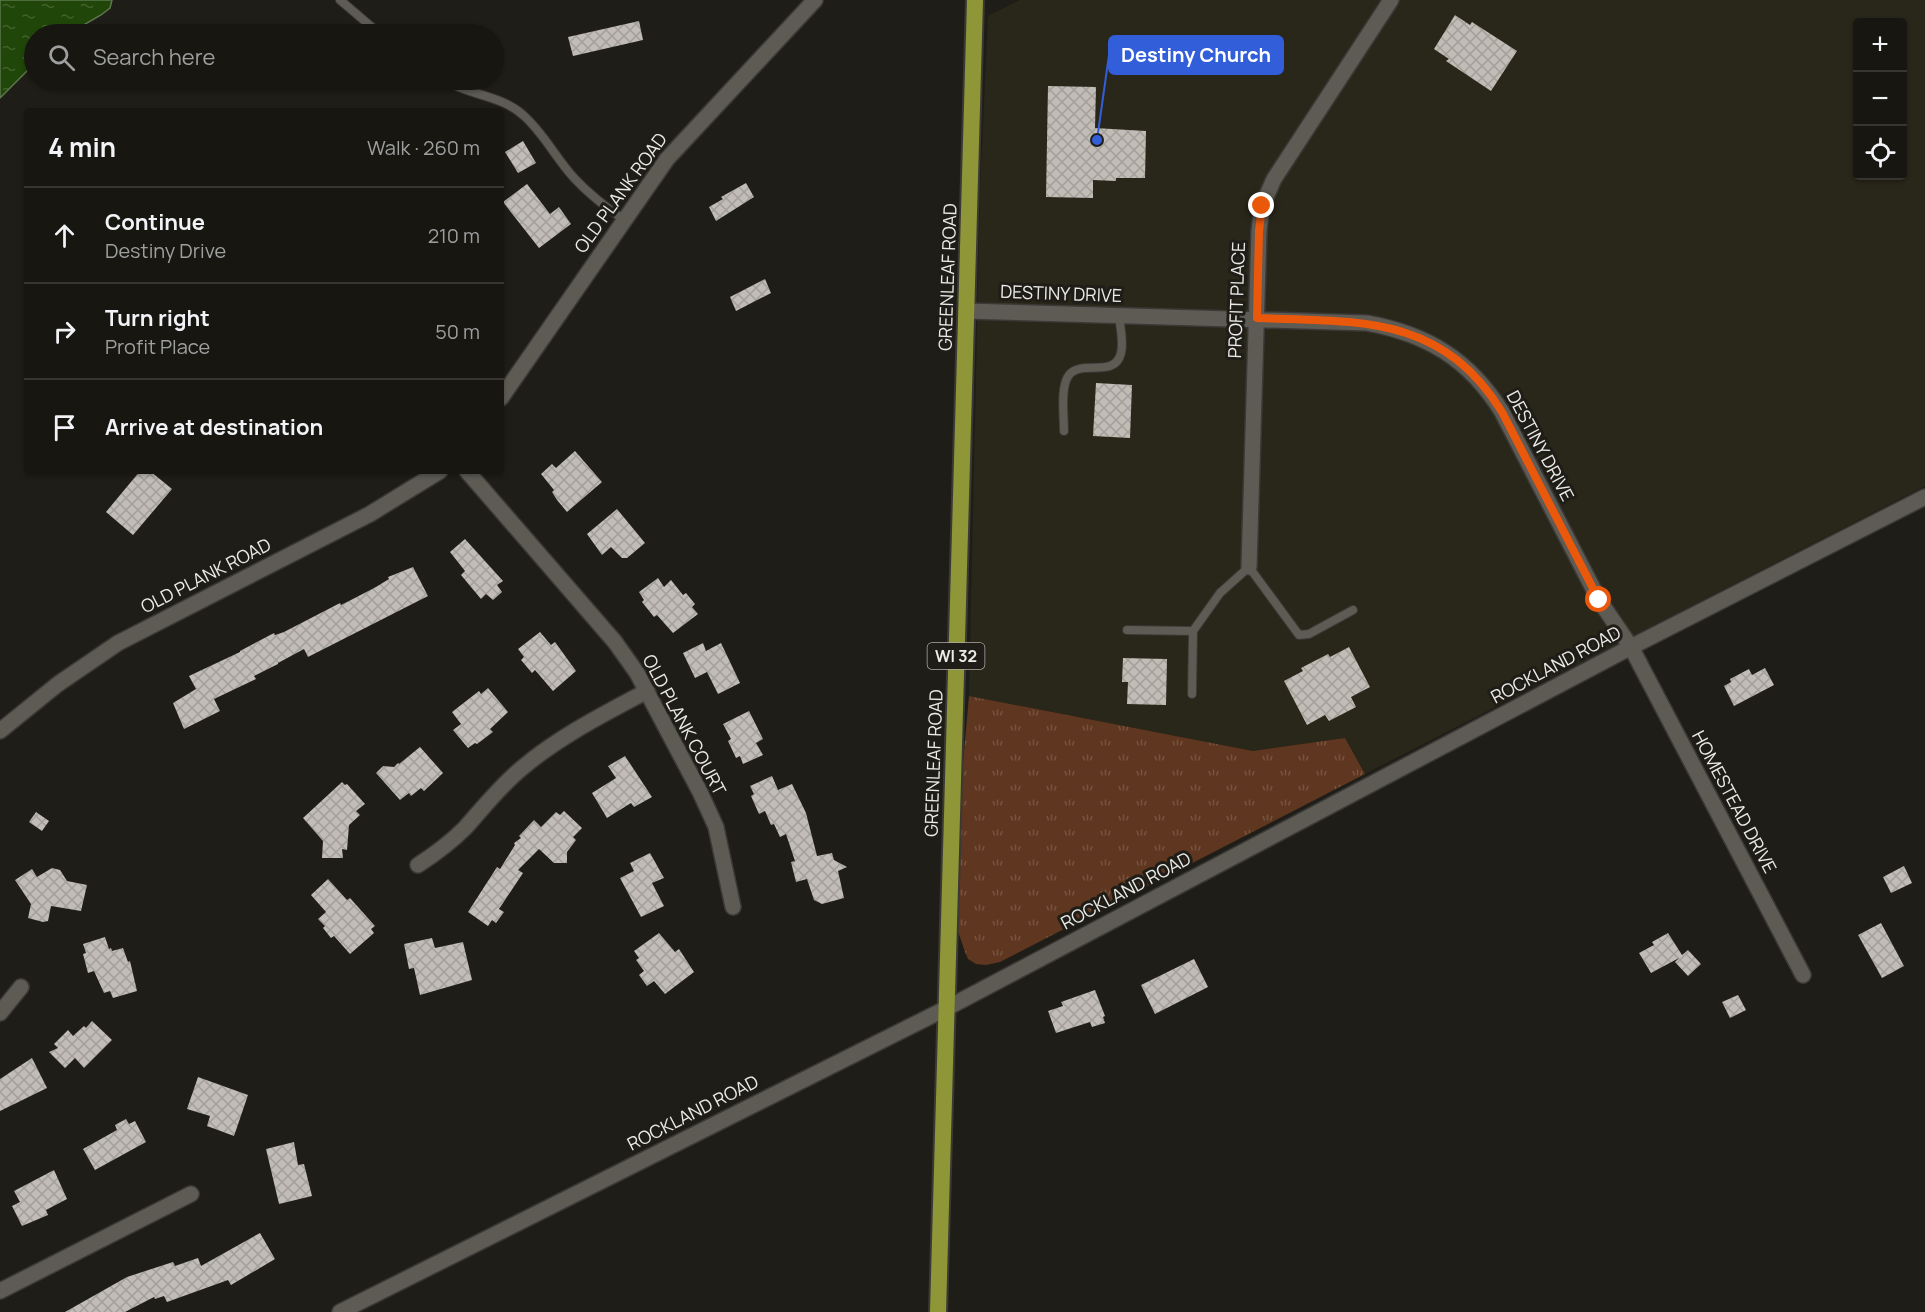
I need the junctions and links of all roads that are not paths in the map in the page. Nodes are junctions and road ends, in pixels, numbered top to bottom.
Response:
1 (340, 0) edge
2 (815, 0) edge
3 (975, 0) edge
4 (1392, 0) edge
5 (368, 24) edge
6 (470, 90) edge
7 (624, 220) junction
8 (966, 311) junction
9 (1119, 315) junction
10 (1257, 318) junction
11 (504, 394) edge
12 (1064, 431) dead end
13 (435, 474) edge
14 (471, 474) edge
15 (1925, 497) edge
16 (1249, 567) junction
17 (1353, 610) dead end
18 (1127, 630) dead end
19 (1193, 631) junction
20 (1631, 647) junction
21 (647, 691) junction
22 (1192, 694) dead end
23 (0, 731) edge
24 (418, 865) dead end
25 (733, 908) dead end
26 (1803, 975) dead end
27 (21, 987) dead end
28 (946, 1008) junction
29 (0, 1013) edge
30 (190, 1194) dead end
31 (0, 1291) edge
32 (340, 1312) edge
33 (938, 1312) edge

1 - 5 lane
2 - 7 street, OLD PLANK ROAD
3 - 8 main road, GREENLEAF ROAD / WI 32
4 - 10 street, PROFIT PLACE
6 - 7 lane
7 - 11 street, OLD PLANK ROAD
8 - 9 street, DESTINY DRIVE
8 - 28 main road, GREENLEAF ROAD / WI 32
9 - 10 street, DESTINY DRIVE
9 - 12 lane
10 - 16 street, PROFIT PLACE
10 - 20 street, DESTINY DRIVE
13 - 23 street, OLD PLANK ROAD
14 - 21 street, OLD PLANK COURT
15 - 20 street, ROCKLAND ROAD
16 - 17 lane
16 - 19 lane
18 - 19 lane
19 - 22 lane
20 - 26 street, HOMESTEAD DRIVE
20 - 28 street, ROCKLAND ROAD
21 - 24 street
21 - 25 street, OLD PLANK COURT
27 - 29 street
28 - 32 street, ROCKLAND ROAD
28 - 33 main road, GREENLEAF ROAD / WI 32
30 - 31 street

